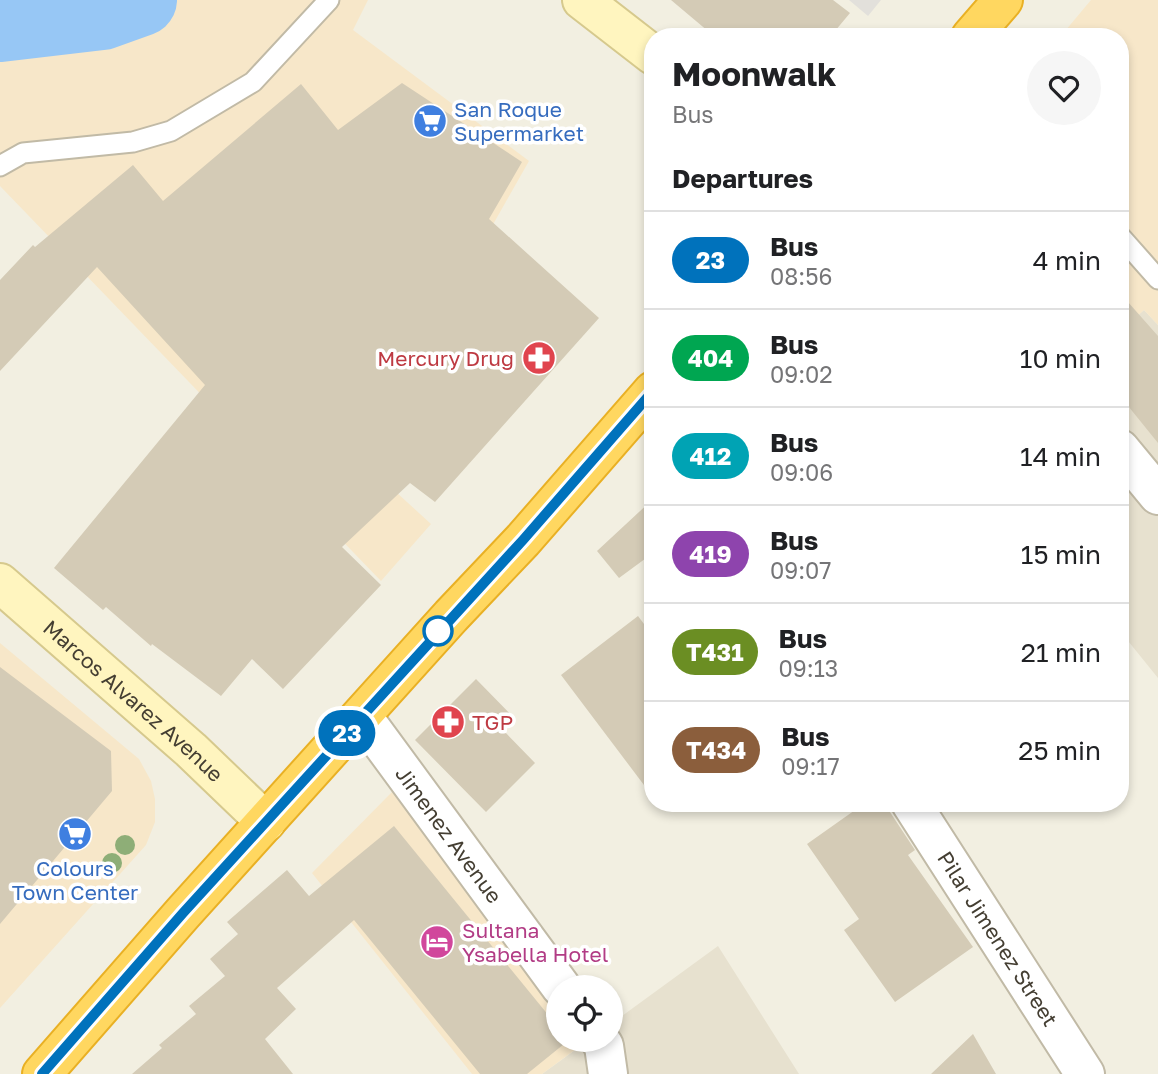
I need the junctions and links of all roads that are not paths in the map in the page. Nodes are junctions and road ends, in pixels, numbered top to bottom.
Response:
1 (328, 0) edge
2 (582, 0) edge
3 (1003, 0) edge
4 (979, 28) edge
5 (644, 48) edge
6 (0, 166) edge
7 (1129, 246) edge
8 (1158, 279) edge
9 (644, 406) edge
10 (1129, 460) edge
11 (1158, 495) edge
12 (0, 583) edge
13 (362, 716) junction
14 (917, 812) edge
15 (266, 822) junction
16 (552, 975) edge
17 (605, 1052) edge
18 (42, 1074) edge
19 (608, 1074) edge
20 (1084, 1074) edge

1 - 6 lane
2 - 5 main road
3 - 4 highway
7 - 8 lane
9 - 13 highway
10 - 11 street
12 - 15 main road, Marcos Alvarez Avenue
13 - 15 highway
13 - 16 street, Jimenez Avenue
14 - 20 street, Pilar Jimenez Street
15 - 18 highway
17 - 19 street

